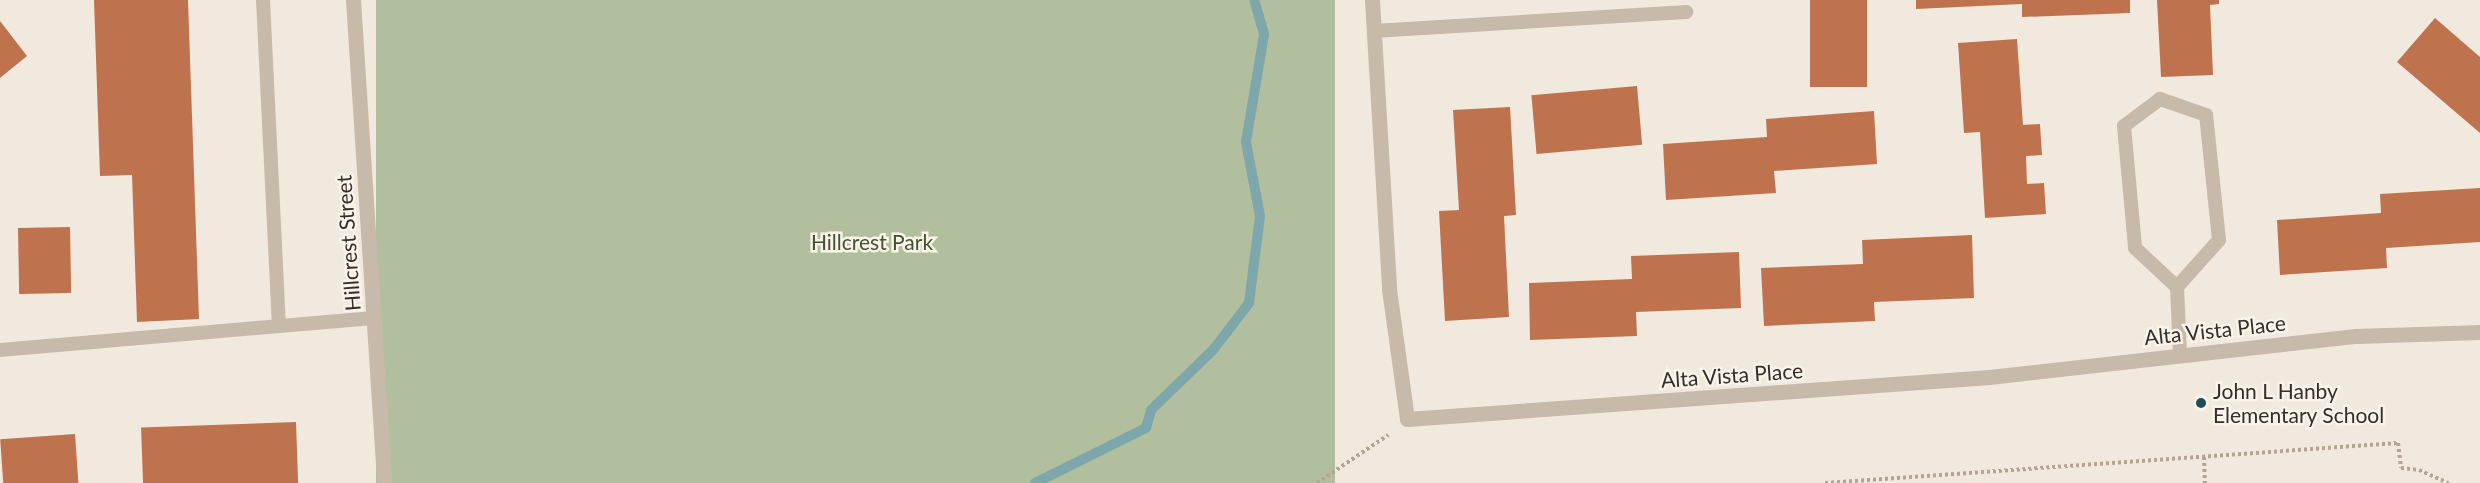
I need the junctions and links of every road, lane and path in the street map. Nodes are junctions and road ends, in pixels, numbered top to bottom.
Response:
1 (263, 0) edge
2 (353, 0) edge
3 (1371, 0) edge
4 (1686, 12) dead end
5 (1374, 31) junction
6 (2177, 287) junction
7 (374, 318) junction
8 (279, 326) junction
9 (2480, 332) edge
10 (0, 350) edge
11 (2180, 356) junction
12 (1407, 420) junction
13 (2204, 457) junction
14 (384, 483) edge
15 (1317, 483) edge
16 (1825, 483) edge
17 (2205, 483) edge
18 (2448, 483) edge

1 - 8 lane
2 - 7 street, Hillcrest Street
3 - 5 street
4 - 5 lane
5 - 12 street
6 - 6 lane
6 - 11 lane
7 - 8 lane
7 - 14 street, Hillcrest Street
8 - 10 lane
9 - 11 street, Alta Vista Place
11 - 12 street, Alta Vista Place
12 - 15 path
13 - 16 path
13 - 17 path
13 - 18 path

